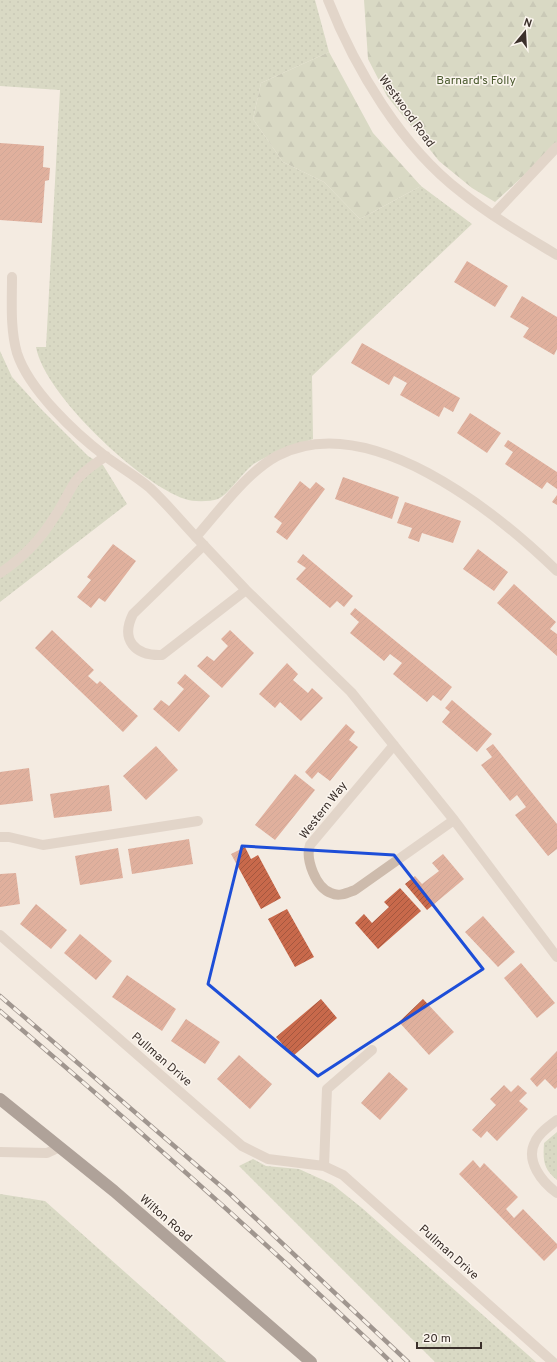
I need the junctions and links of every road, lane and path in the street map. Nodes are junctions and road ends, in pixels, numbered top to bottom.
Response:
1 (328, 0) edge
2 (557, 147) edge
3 (492, 215) junction
4 (557, 255) edge
5 (12, 277) dead end
6 (106, 456) junction
7 (196, 537) junction
8 (204, 545) junction
9 (557, 571) edge
10 (0, 573) edge
11 (246, 590) junction
12 (394, 745) junction
13 (454, 820) junction
14 (198, 821) dead end
15 (0, 837) edge
16 (0, 935) edge
17 (557, 957) edge
18 (372, 1050) dead end
19 (0, 1099) edge
20 (557, 1120) edge
21 (60, 1147) junction
22 (0, 1152) edge
23 (324, 1166) junction
24 (557, 1193) edge
25 (311, 1362) edge
26 (554, 1362) edge

1 - 3 street, Westwood Road
2 - 3 street
3 - 4 street, Westwood Road
5 - 6 street
6 - 7 street
6 - 10 street
7 - 8 street
7 - 9 street
8 - 11 street
8 - 11 street
11 - 12 street
12 - 13 street
12 - 13 street, Western Way
13 - 17 street
14 - 15 street
16 - 23 street, Pullman Drive
18 - 23 street
19 - 21 highway, Wilton Road
20 - 24 street
21 - 22 street
21 - 25 highway, Wilton Road
23 - 26 street, Pullman Drive

